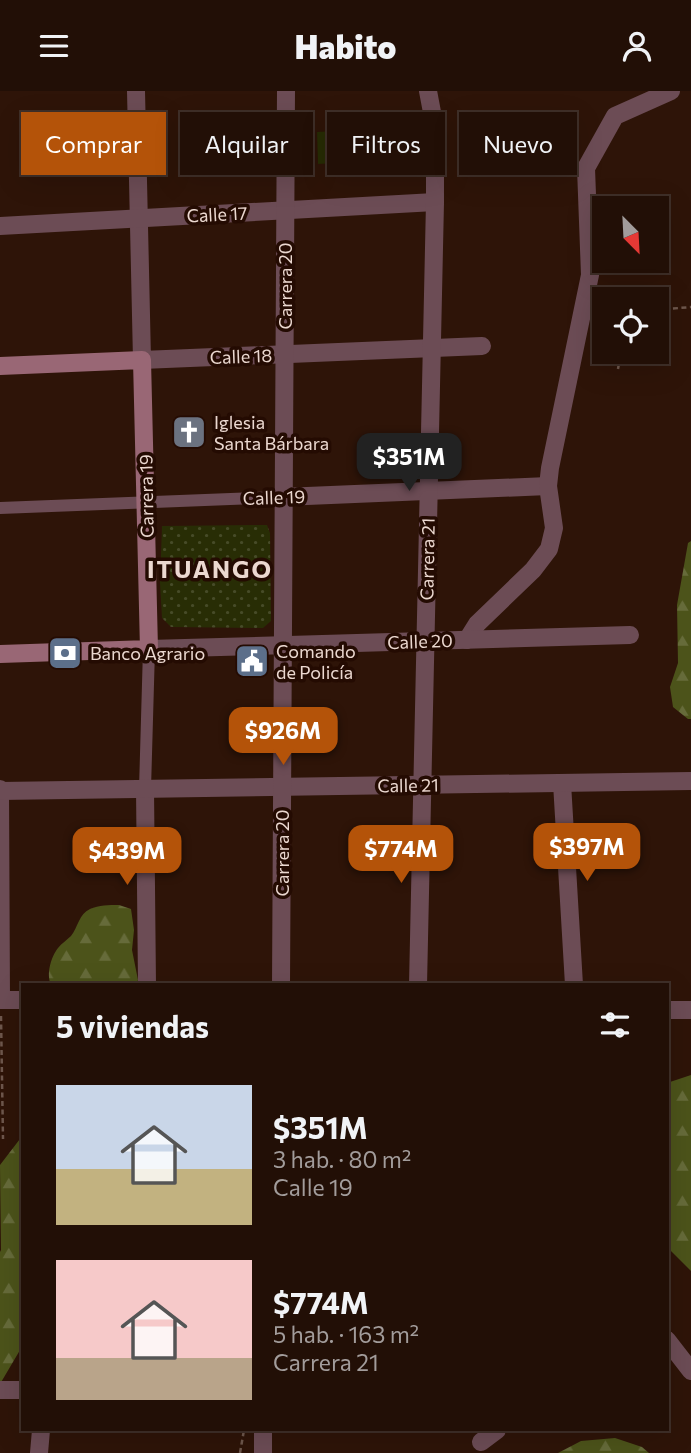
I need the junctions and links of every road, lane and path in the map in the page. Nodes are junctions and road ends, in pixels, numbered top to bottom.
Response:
1 (136, 91) edge
2 (286, 91) edge
3 (428, 91) edge
4 (671, 91) edge
5 (435, 202) junction
6 (285, 210) junction
7 (139, 218) junction
8 (0, 226) edge
9 (691, 307) edge
10 (669, 309) edge
11 (482, 346) dead end
12 (432, 348) junction
13 (284, 355) junction
14 (142, 360) junction
15 (619, 364) edge
16 (0, 366) edge
17 (618, 369) dead end
18 (548, 487) junction
19 (428, 491) junction
20 (283, 497) junction
21 (146, 502) junction
22 (0, 508) edge
23 (630, 635) dead end
24 (467, 640) junction
25 (425, 641) junction
26 (283, 645) junction
27 (149, 649) junction
28 (0, 654) edge
29 (691, 781) edge
30 (562, 783) junction
31 (422, 785) junction
32 (282, 787) junction
33 (145, 789) junction
34 (0, 790) edge
35 (147, 983) edge
36 (281, 983) edge
37 (418, 983) edge
38 (574, 983) edge
39 (0, 1000) edge
40 (21, 1000) edge
41 (669, 1010) edge
42 (691, 1010) edge
43 (3, 1139) dead end
44 (669, 1344) edge
45 (691, 1371) edge
46 (21, 1389) edge
47 (0, 1390) edge
48 (41, 1431) edge
49 (244, 1431) edge
50 (264, 1431) edge
51 (496, 1431) edge
52 (481, 1442) dead end
53 (39, 1453) edge
54 (240, 1453) edge
55 (263, 1453) edge

1 - 7 street, Carrera 19
2 - 6 street, Carrera 20
3 - 5 street, Carrera 21
4 - 18 street
5 - 6 street, Calle 17
5 - 12 street, Carrera 21
6 - 7 street, Calle 17
6 - 13 street, Carrera 20
7 - 8 street, Calle 17
7 - 14 street, Carrera 19
9 - 10 path
11 - 12 street, Calle 18
12 - 13 street, Calle 18
12 - 19 street, Carrera 21
13 - 14 street, Calle 18
13 - 20 street, Carrera 20
14 - 16 main road, Calle 18
14 - 21 main road, Carrera 19
15 - 17 path
18 - 19 street, Calle 19
18 - 24 street
19 - 20 street, Calle 19
19 - 25 street, Carrera 21
20 - 21 street, Calle 19
20 - 26 street, Carrera 20
21 - 22 street, Calle 19
21 - 27 main road, Carrera 19
23 - 24 street, Calle 20
24 - 25 street, Calle 20
25 - 26 street, Calle 20
25 - 31 street, Carrera 21
26 - 27 street, Calle 20
26 - 32 street, Carrera 20
27 - 28 main road, Calle 20
27 - 33 street, Carrera 19
29 - 30 street, Calle 21
30 - 31 street, Calle 21
30 - 38 street
31 - 32 street, Calle 21
31 - 37 street, Carrera 21
32 - 33 street, Calle 21
32 - 36 street, Carrera 20
33 - 34 street, Calle 21
33 - 35 street, Carrera 19
34 - 39 street
39 - 40 street
39 - 43 path
41 - 42 street
44 - 45 street
46 - 47 street
48 - 53 street
49 - 54 path
50 - 55 street
51 - 52 street

